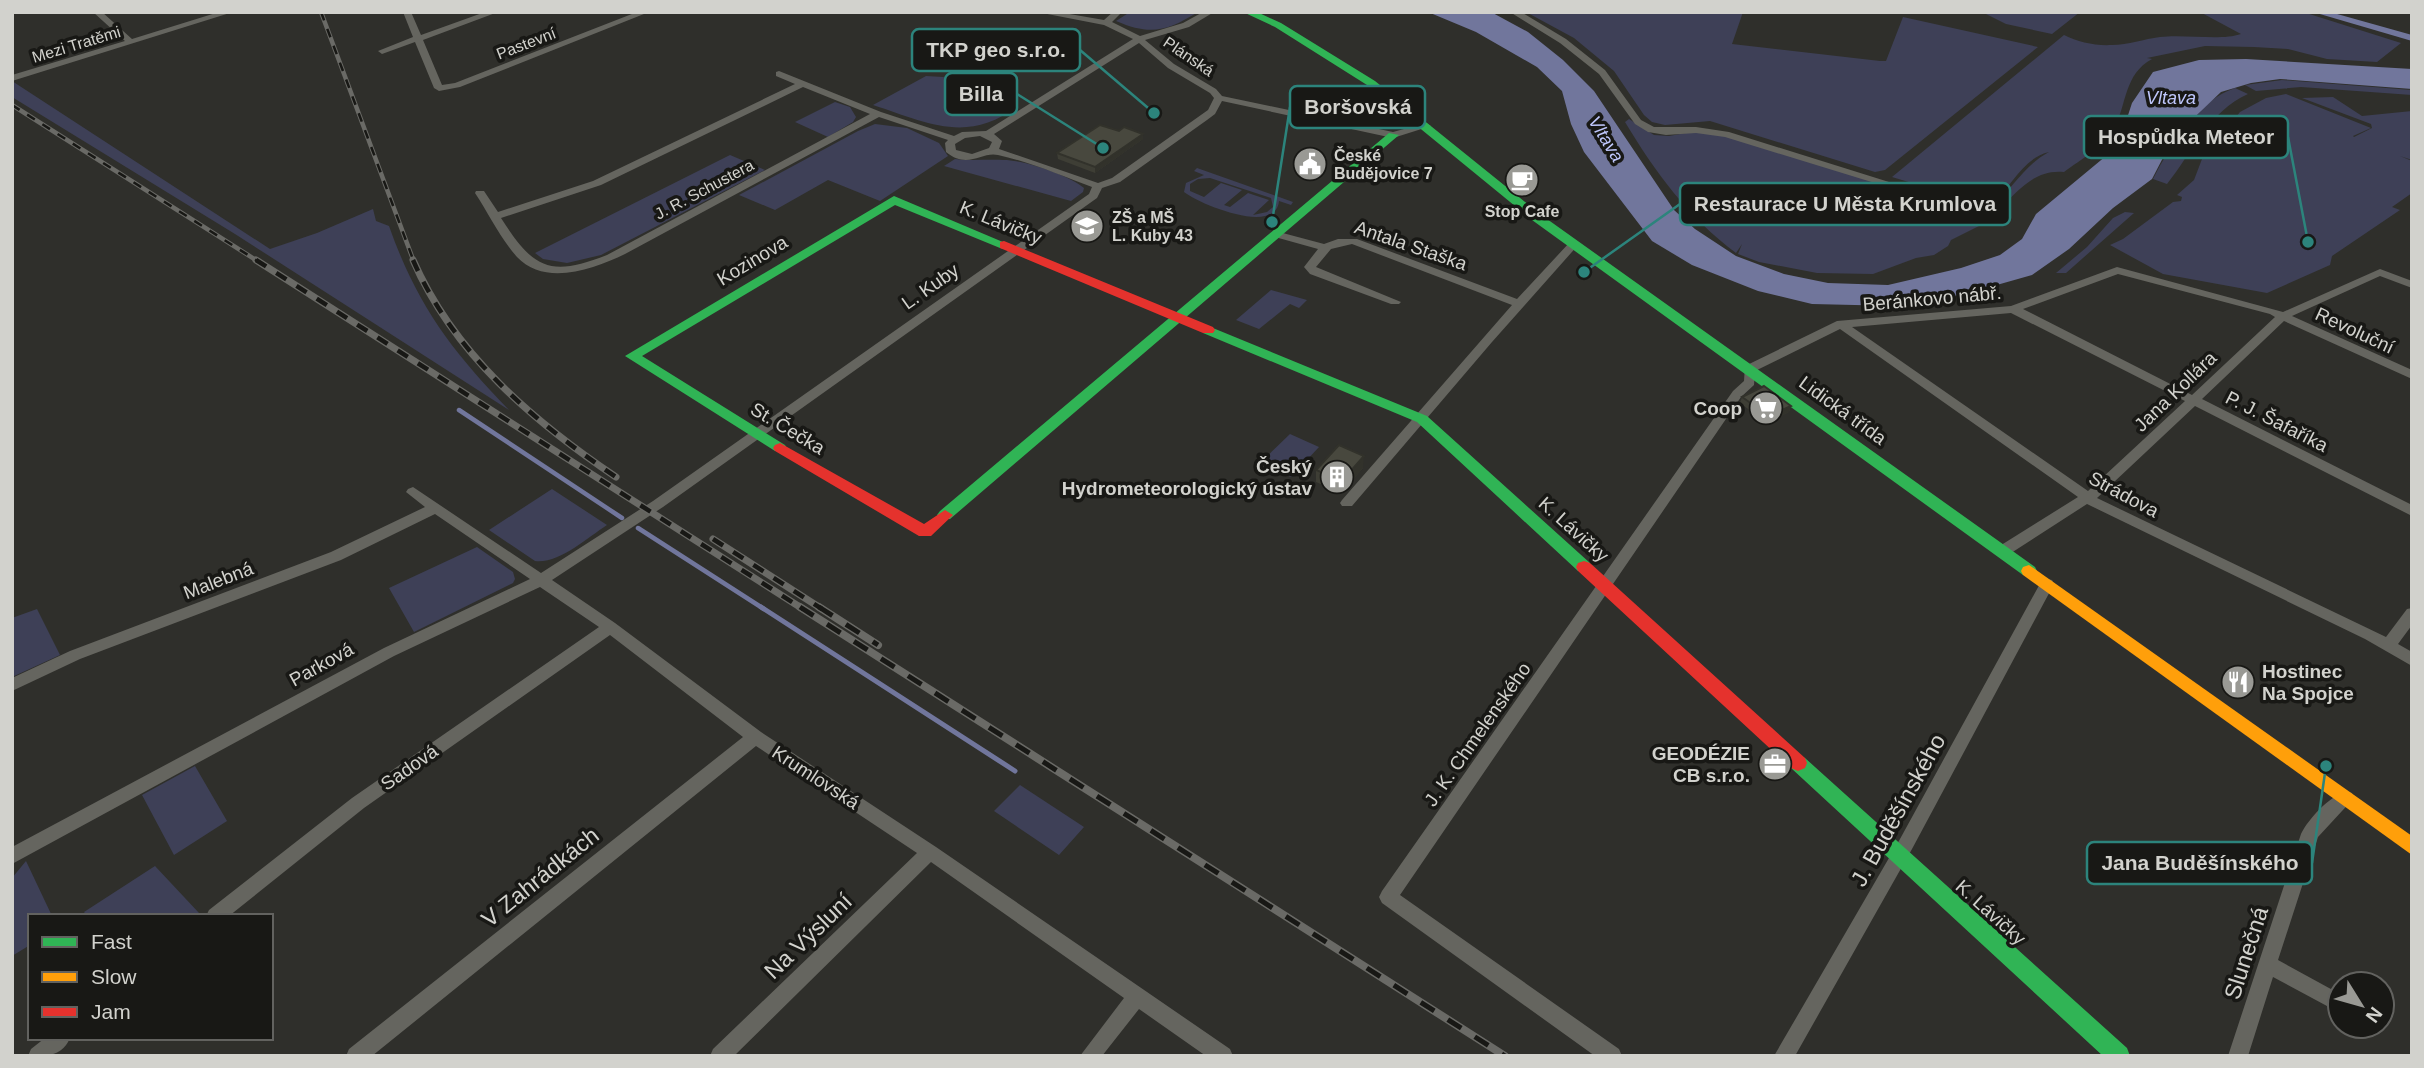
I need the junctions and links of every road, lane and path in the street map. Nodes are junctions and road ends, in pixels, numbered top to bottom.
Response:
1 (97, 12) edge
2 (229, 12) edge
3 (407, 12) edge
4 (494, 12) edge
5 (645, 12) edge
6 (1041, 12) edge
7 (1118, 12) edge
8 (1210, 12) edge
9 (1248, 12) edge
10 (1514, 12) edge
11 (1106, 23) junction
12 (419, 38) junction
13 (1139, 39) junction
14 (131, 42) junction
15 (382, 51) dead end
16 (779, 74) dead end
17 (12, 78) edge
18 (803, 83) junction
19 (1219, 98) junction
20 (878, 114) junction
21 (1426, 126) junction
22 (988, 134) junction
23 (1393, 135) junction
24 (954, 138) junction
25 (993, 150) junction
26 (1098, 186) junction
27 (480, 193) dead end
28 (894, 200) joint
29 (1983, 213) dead end
30 (496, 216) junction
31 (1279, 234) junction
32 (1574, 244) junction
33 (1323, 247) junction
34 (1014, 250) junction
35 (2412, 285) edge
36 (1395, 302) dead end
37 (1518, 303) junction
38 (2013, 309) junction
39 (2283, 316) junction
40 (1180, 317) junction
41 (1841, 324) junction
42 (632, 356) joint
43 (1749, 369) junction
44 (2412, 375) edge
45 (2194, 400) junction
46 (1422, 419) junction
47 (756, 434) junction
48 (413, 492) dead end
49 (2088, 499) junction
50 (1347, 503) dead end
51 (653, 507) joint
52 (435, 508) junction
53 (2412, 511) edge
54 (2003, 551) junction
55 (541, 580) junction
56 (2047, 584) junction
57 (1605, 586) junction
58 (2412, 613) edge
59 (610, 627) junction
60 (2389, 645) junction
61 (2412, 660) edge
62 (12, 685) edge
63 (755, 737) junction
64 (2346, 797) junction
65 (2412, 847) edge
66 (930, 852) junction
67 (12, 856) edge
68 (1899, 857) junction
69 (218, 914) edge
70 (2267, 964) junction
71 (1138, 995) junction
72 (2326, 996) edge
73 (58, 1040) edge
74 (38, 1056) edge
75 (356, 1056) edge
76 (720, 1056) edge
77 (1090, 1056) edge
78 (1223, 1056) edge
79 (1612, 1056) edge
80 (1784, 1056) edge
81 (2119, 1056) edge
82 (2238, 1056) edge

1 - 14 street
2 - 14 street, Mezi Tratěmi
3 - 12 street
4 - 12 street
5 - 12 street, Pastevní
6 - 11 street, Plánská
7 - 11 street
8 - 13 street
9 - 21 street, Lidická třída
10 - 29 street
11 - 13 street, Plánská
12 - 15 street
13 - 19 street, Plánská
13 - 22 street
14 - 17 street, Mezi Tratěmi
16 - 18 street
18 - 20 street
18 - 30 street
19 - 23 street, Plánská
19 - 26 street, L. Kuby
20 - 24 street
20 - 30 street, J. R. Schustera
21 - 23 street, Plánská
21 - 32 street, Lidická třída
22 - 24 street
22 - 25 street
23 - 31 street
24 - 25 street
25 - 26 street
26 - 34 street, L. Kuby
27 - 30 street
28 - 34 street, K. Lávičky
28 - 42 street, Kozinova
31 - 33 street
31 - 40 street
32 - 37 street
32 - 43 street, Lidická třída
33 - 36 street
33 - 37 street, Antala Staška
34 - 40 street, K. Lávičky
34 - 47 street, L. Kuby
35 - 39 street, Jana Kollára
37 - 46 street
38 - 39 street, Beránkovo nábř.
38 - 41 street, Beránkovo nábř.
38 - 45 street, P. J. Šafaříka
39 - 44 street, Revoluční
39 - 45 street, Jana Kollára
40 - 46 street, K. Lávičky
40 - 47 street, St. Čečka
41 - 43 street, Beránkovo nábř.
41 - 49 street, Strádova
42 - 47 street, St. Čečka
43 - 54 street, Lidická třída
43 - 57 street, J. K. Chmelenského
45 - 49 street, Jana Kollára
45 - 53 street, P. J. Šafaříka
46 - 50 street
46 - 57 street, K. Lávičky
47 - 51 street, L. Kuby
48 - 52 street, Krumlovská
49 - 54 street, Jana Kollára
49 - 60 street, Strádova
51 - 55 street, Parková
52 - 55 street, Krumlovská
52 - 62 street, Malebná
54 - 56 street, Lidická třída
55 - 59 street, Krumlovská
55 - 67 street, Parková
56 - 64 street, Lidická třída
56 - 68 street, J. Buděšínského
57 - 68 street, K. Lávičky
57 - 79 street, J. K. Chmelenského
58 - 60 street
59 - 63 street, Krumlovská
59 - 69 street, Sadová
60 - 61 street, Strádova
63 - 66 street, Krumlovská
63 - 75 street, V Zahrádkách
64 - 65 street, Lidická třída
64 - 70 street, Slunečná
66 - 71 street, Krumlovská
66 - 76 street, Na Výsluní
68 - 80 street, J. Buděšínského
68 - 81 street, K. Lávičky
70 - 72 street
70 - 82 street, Slunečná
71 - 77 street
71 - 78 street, Krumlovská
73 - 74 street

